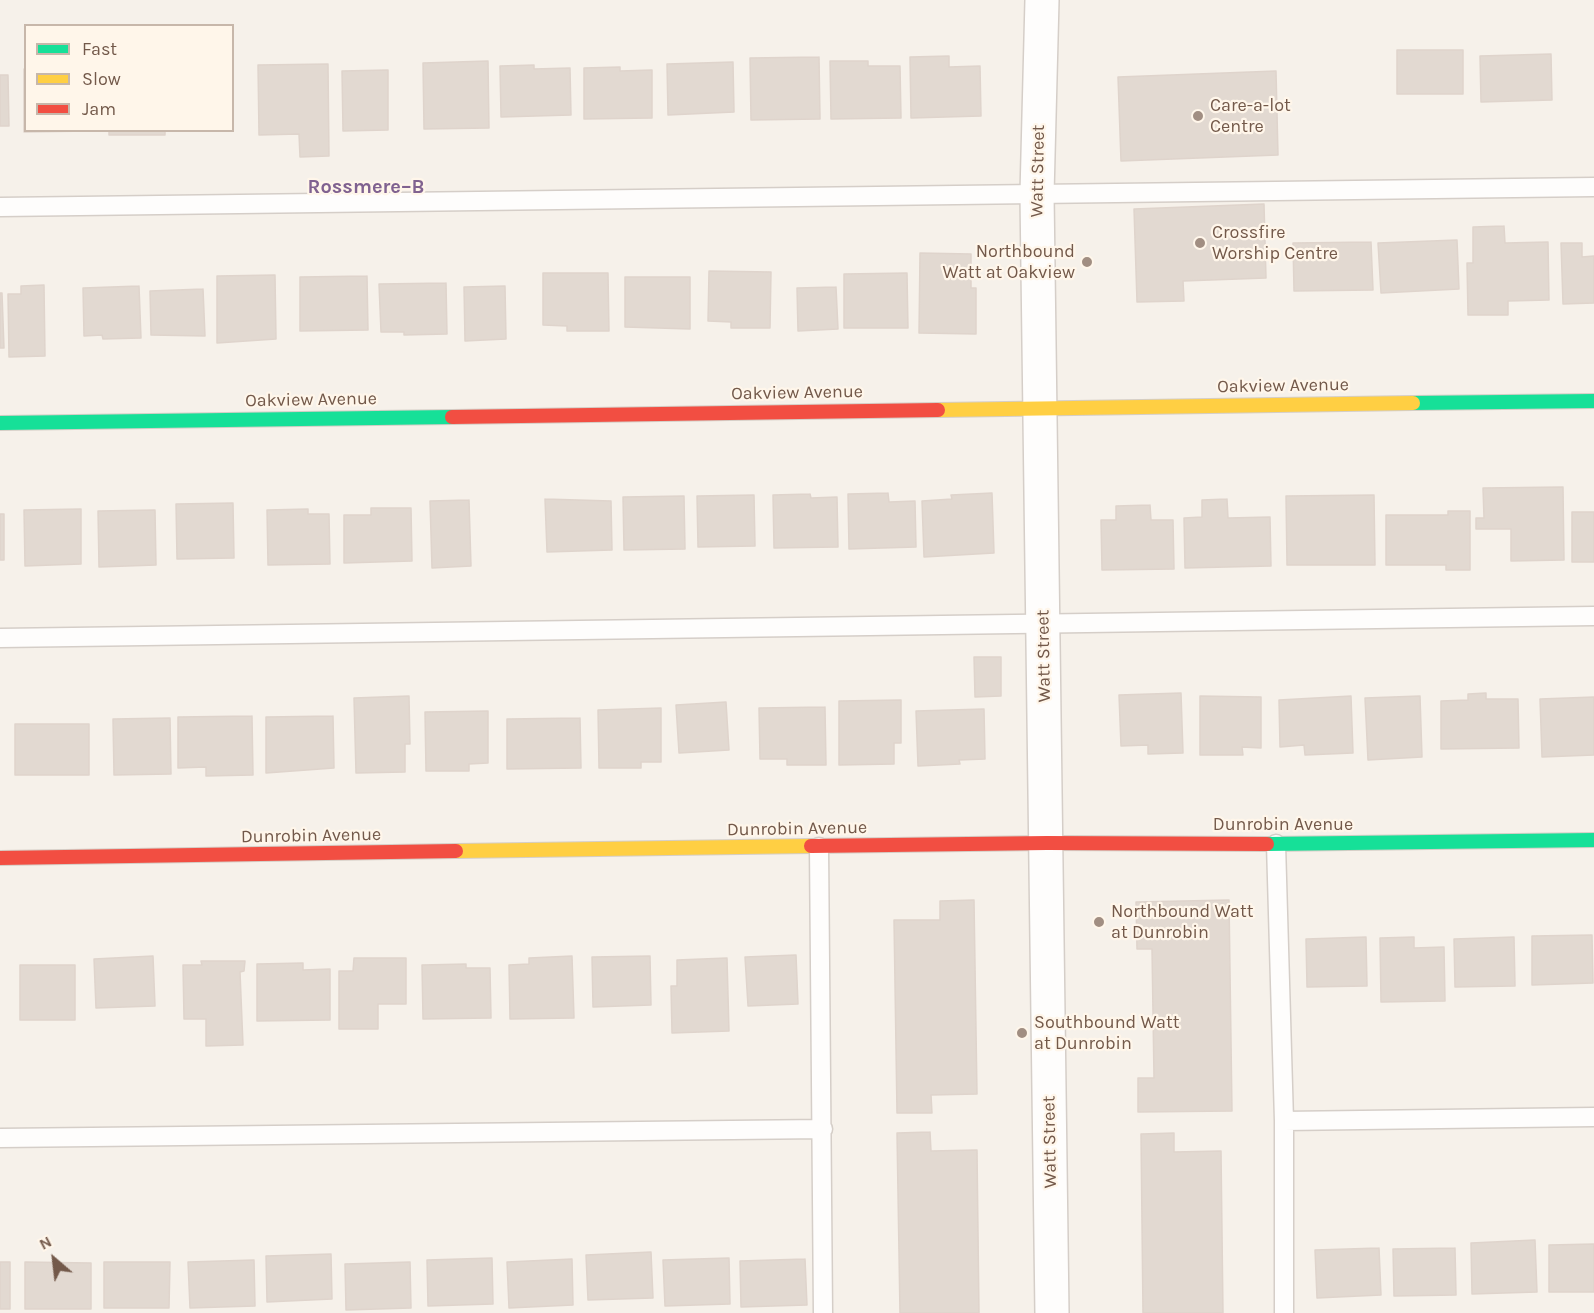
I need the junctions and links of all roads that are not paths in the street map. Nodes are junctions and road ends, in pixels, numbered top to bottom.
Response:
1 (1042, 0) edge
2 (1594, 187) edge
3 (1037, 194) junction
4 (0, 207) edge
5 (1594, 401) edge
6 (1040, 407) junction
7 (0, 423) edge
8 (1594, 616) edge
9 (1044, 624) junction
10 (0, 638) edge
11 (1594, 840) edge
12 (1047, 843) junction
13 (1276, 844) junction
14 (819, 847) junction
15 (0, 858) edge
16 (1594, 1117) edge
17 (1284, 1121) junction
18 (822, 1129) junction
19 (0, 1138) edge
20 (823, 1313) edge
21 (1052, 1313) edge
22 (1284, 1313) edge

1 - 3 street, Watt Street
2 - 3 lane
3 - 4 lane
3 - 6 street, Watt Street
5 - 6 street, Oakview Avenue
6 - 7 street, Oakview Avenue
6 - 9 street, Watt Street
8 - 9 lane
9 - 10 lane
9 - 12 street, Watt Street
11 - 13 street, Dunrobin Avenue
12 - 13 street, Dunrobin Avenue
12 - 14 street, Dunrobin Avenue
12 - 21 street, Watt Street
13 - 17 lane
14 - 15 street, Dunrobin Avenue
14 - 18 lane
16 - 17 lane
17 - 22 lane
18 - 19 lane
18 - 20 lane

